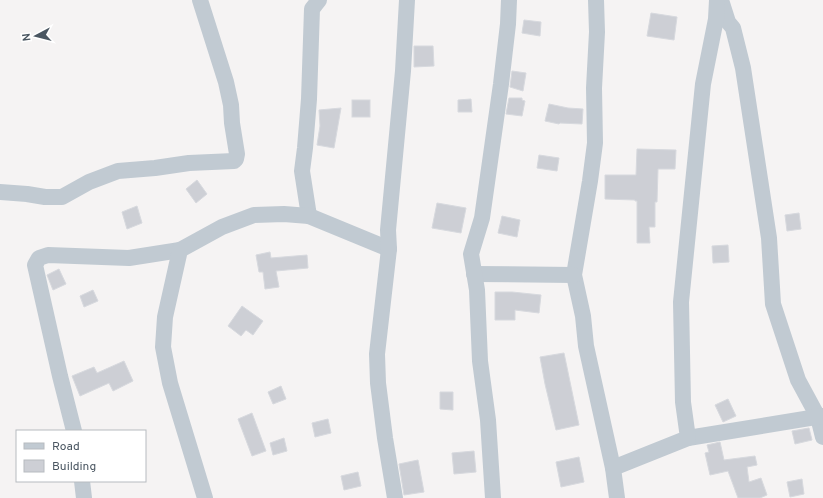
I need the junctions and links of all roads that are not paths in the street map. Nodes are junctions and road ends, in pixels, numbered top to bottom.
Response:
1 (200, 0) edge
2 (319, 0) edge
3 (407, 0) edge
4 (508, 0) edge
5 (717, 0) edge
6 (721, 0) edge
7 (594, 2) edge
8 (0, 192) edge
9 (309, 216) junction
10 (389, 249) junction
11 (180, 250) junction
12 (474, 274) junction
13 (574, 275) junction
14 (821, 416) edge
15 (74, 430) edge
16 (823, 437) edge
17 (688, 438) junction
18 (613, 468) junction
19 (82, 482) edge
20 (84, 498) edge
21 (205, 498) edge
22 (395, 498) edge
23 (493, 498) edge
24 (617, 498) edge

1 - 8 street
2 - 9 street
3 - 10 street
4 - 12 street
5 - 17 street
6 - 14 street
7 - 13 street
9 - 10 street
9 - 11 street
10 - 22 street
11 - 15 street
11 - 21 street
12 - 13 street
12 - 23 street
13 - 18 street
14 - 16 street
14 - 17 street
17 - 18 street
18 - 24 street
19 - 20 street

